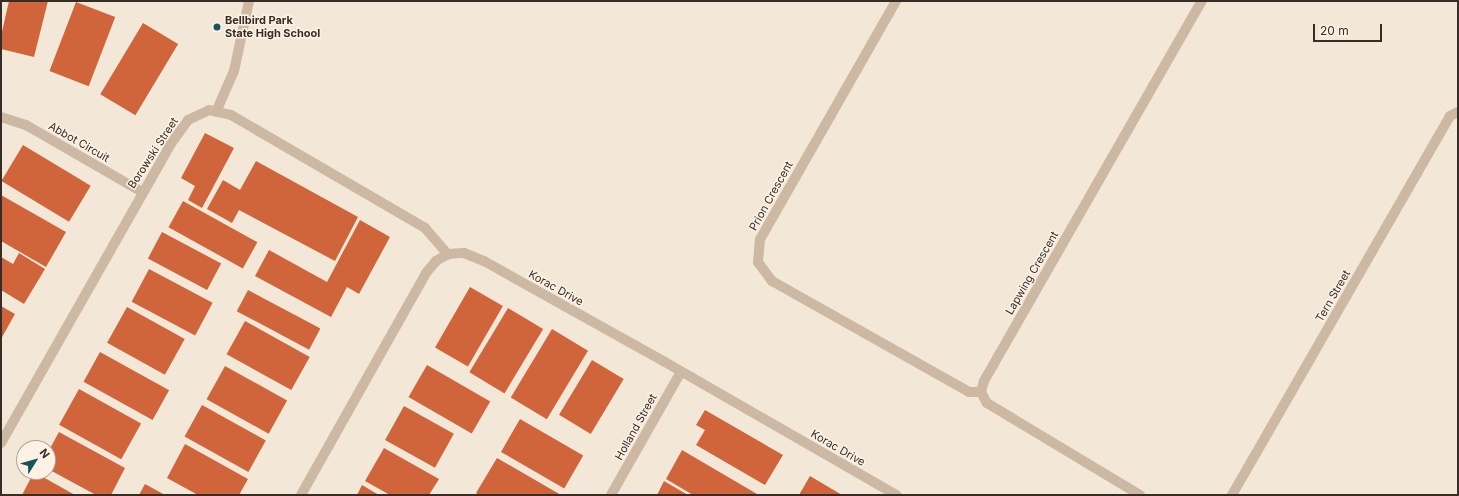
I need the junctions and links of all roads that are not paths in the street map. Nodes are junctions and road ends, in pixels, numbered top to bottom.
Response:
1 (249, 1) edge
2 (896, 1) edge
3 (1202, 1) edge
4 (216, 112) junction
5 (1458, 112) edge
6 (1, 117) edge
7 (142, 192) junction
8 (448, 254) junction
9 (681, 372) junction
10 (981, 392) junction
11 (1, 443) edge
12 (301, 495) edge
13 (611, 495) edge
14 (896, 495) edge
15 (1140, 495) edge
16 (1232, 495) edge

1 - 4 street
2 - 10 street, Prion Crescent
3 - 10 street, Lapwing Crescent
4 - 7 street, Borowski Street
4 - 8 street, Borowski Street
5 - 16 street, Tern Street
6 - 7 street, Abbot Circuit
7 - 11 street, Borowski Street
8 - 9 street, Korac Drive
8 - 12 street
9 - 13 street, Holland Street
9 - 14 street, Korac Drive
10 - 15 street

